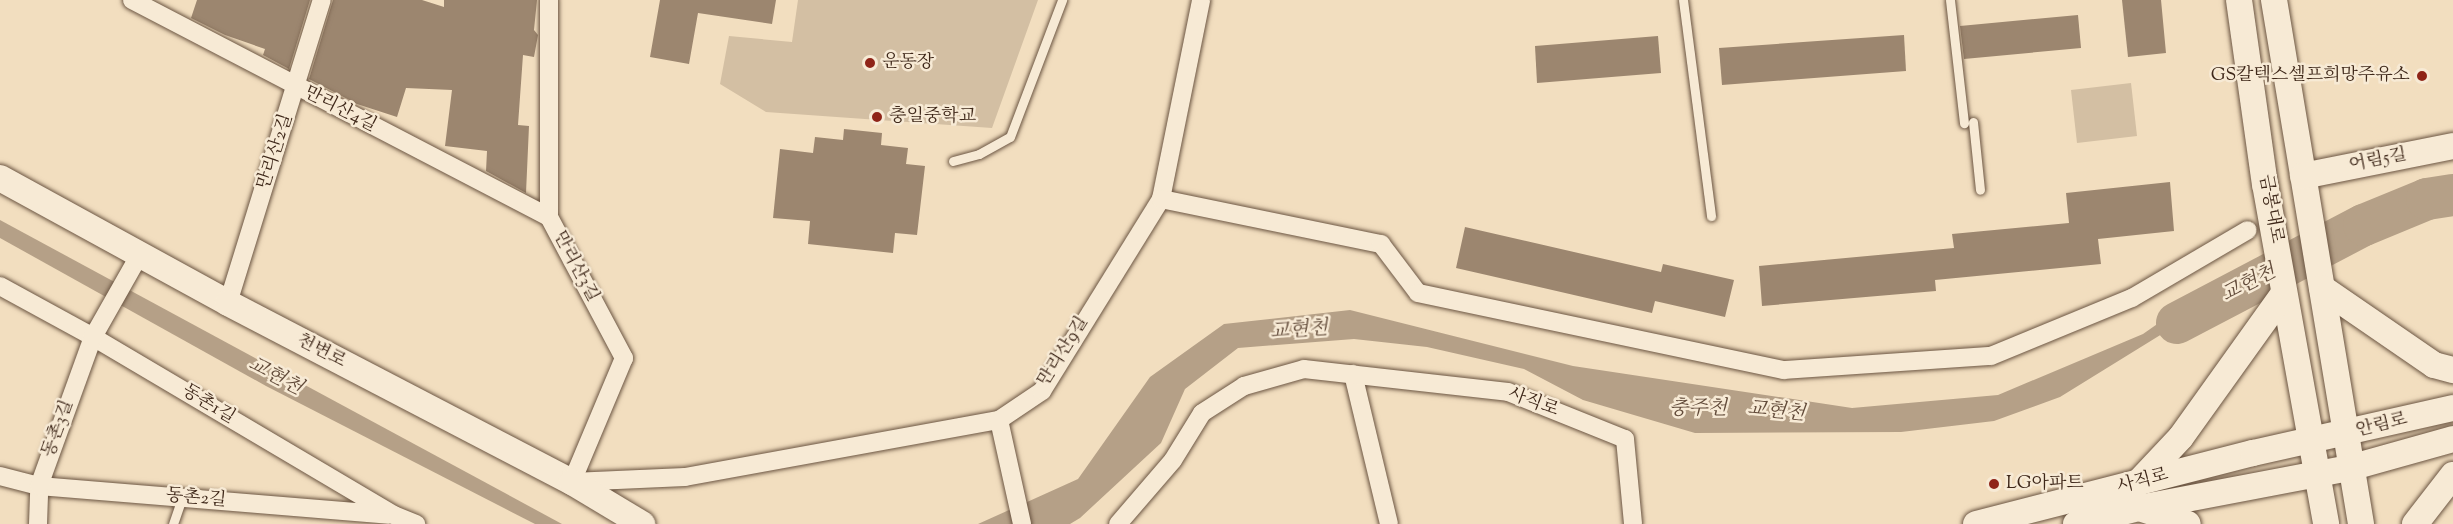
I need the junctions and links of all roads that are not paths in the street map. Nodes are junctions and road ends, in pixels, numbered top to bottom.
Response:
1 (132, 0) edge
2 (322, 0) edge
3 (549, 0) edge
4 (1062, 0) edge
5 (1201, 0) edge
6 (1683, 0) edge
7 (1950, 0) edge
8 (2239, 0) edge
9 (2274, 0) edge
10 (164, 7) edge
11 (296, 87) junction
12 (2453, 146) edge
13 (953, 161) dead end
14 (2303, 176) junction
15 (0, 178) edge
16 (1980, 190) dead end
17 (1161, 199) junction
18 (1711, 216) dead end
19 (549, 218) junction
20 (2248, 230) dead end
21 (140, 254) junction
22 (0, 286) edge
23 (2322, 288) junction
24 (2284, 293) junction
25 (228, 303) junction
26 (96, 332) junction
27 (2453, 370) edge
28 (1353, 374) junction
29 (2453, 408) edge
30 (999, 420) junction
31 (2347, 435) junction
32 (2453, 439) edge
33 (2311, 443) junction
34 (2352, 467) junction
35 (2317, 474) junction
36 (2453, 475) edge
37 (0, 477) edge
38 (572, 482) junction
39 (39, 486) junction
40 (2138, 496) junction
41 (182, 498) junction
42 (393, 520) edge
43 (2084, 523) edge
44 (38, 524) edge
45 (173, 524) edge
46 (416, 524) edge
47 (642, 524) edge
48 (1022, 524) edge
49 (1118, 524) edge
50 (1389, 524) edge
51 (1633, 524) edge
52 (1976, 524) edge
53 (2188, 524) edge
54 (2326, 524) edge
55 (2361, 524) edge
56 (2415, 524) edge

1 - 10 street, 만리산4길
2 - 11 street, 만리산2길
3 - 19 street, 만리산3길
4 - 13 lane
5 - 17 street, 만리산9길
6 - 18 lane
7 - 16 lane
8 - 24 street, 금봉대로
9 - 14 street, 금봉대로
10 - 11 street, 만리산4길
11 - 19 street, 만리산4길
11 - 25 street, 만리산2길
12 - 14 street, 어림5길
14 - 23 street, 금봉대로
15 - 21 street, 천변로
17 - 20 street
17 - 30 street, 만리산9길
19 - 38 street, 만리산3길
21 - 25 street, 천변로
21 - 26 street, 동촌3길
22 - 26 street, 동촌1길
23 - 27 street
23 - 31 street, 금봉대로
24 - 33 street, 금봉대로
24 - 40 street
25 - 38 street, 천변로
26 - 39 street, 동촌3길
26 - 42 street, 동촌1길
28 - 49 street, 사직로
28 - 50 street
28 - 51 street, 사직로
29 - 31 street, 안림로
30 - 38 street, 만리산9길
30 - 48 street
31 - 33 street, 안림로
31 - 34 street, 금봉대로
32 - 34 street, 안림로
33 - 35 street, 금봉대로
33 - 40 street, 사직로
34 - 35 street, 안림로
34 - 55 street, 금봉대로
35 - 40 street, 사직로
35 - 54 street, 금봉대로
36 - 56 street
37 - 39 street, 동촌2길
38 - 47 street, 천변로
39 - 41 street, 동촌2길
39 - 44 street, 동촌3길
40 - 43 street, 사직로
40 - 52 street, 사직로
40 - 53 street
41 - 42 street, 동촌2길
41 - 45 lane
42 - 46 street, 동촌1길

